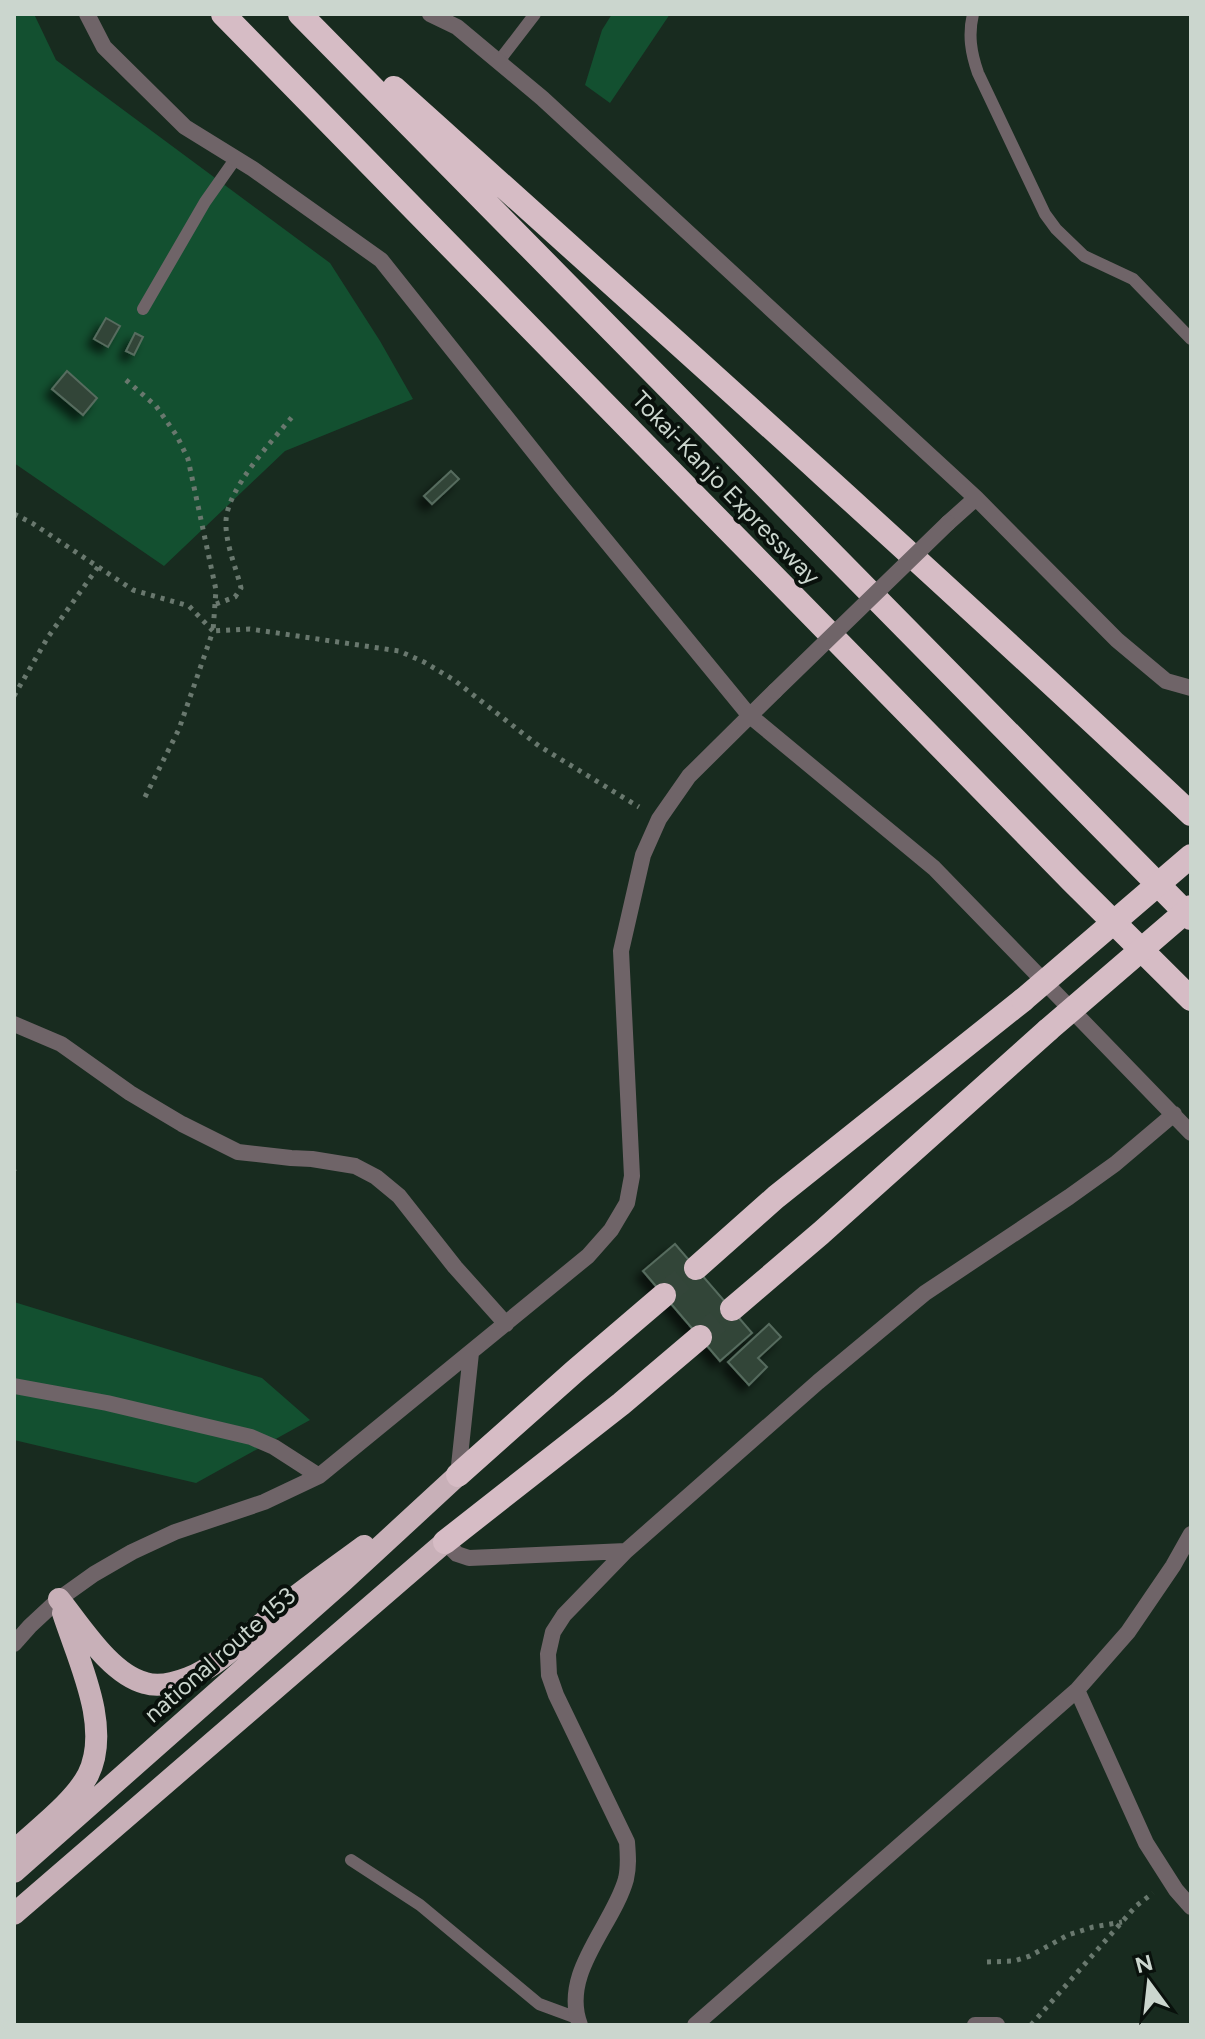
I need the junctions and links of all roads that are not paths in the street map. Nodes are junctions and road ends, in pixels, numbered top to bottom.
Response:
1 (87, 14) edge
2 (223, 14) edge
3 (300, 14) edge
4 (312, 14) edge
5 (430, 14) edge
6 (535, 14) edge
7 (973, 14) edge
8 (499, 61) junction
9 (236, 158) junction
10 (143, 309) dead end
11 (1191, 339) edge
12 (976, 498) junction
13 (1191, 688) edge
14 (749, 715) junction
15 (1191, 814) edge
16 (1191, 856) edge
17 (1072, 881) junction
18 (1191, 907) edge
19 (1191, 918) edge
20 (1191, 999) edge
21 (1191, 1018) edge
22 (14, 1024) edge
23 (1174, 1114) junction
24 (1191, 1133) edge
25 (696, 1268) tunnel mouth
26 (664, 1295) tunnel mouth
27 (732, 1309) tunnel mouth
28 (506, 1324) junction
29 (700, 1337) tunnel mouth
30 (471, 1353) junction
31 (14, 1386) edge
32 (458, 1475) junction
33 (319, 1476) junction
34 (1191, 1534) edge
35 (445, 1542) junction
36 (626, 1551) junction
37 (59, 1599) junction
38 (14, 1644) edge
39 (1077, 1690) junction
40 (14, 1851) edge
41 (351, 1860) dead end
42 (14, 1872) edge
43 (1191, 1907) edge
44 (14, 1914) edge
45 (579, 2021) edge
46 (695, 2025) edge
47 (975, 2025) edge
48 (997, 2025) edge

1 - 9 street
2 - 17 highway, Tokai-Kanjo Expressway
3 - 19 highway, Tokai-Kanjo Expressway
4 - 15 highway
5 - 8 street
6 - 8 lane
7 - 11 lane
8 - 12 street
9 - 10 lane
9 - 14 street
12 - 13 street
12 - 14 street, bridge
14 - 23 street
14 - 28 street
16 - 25 highway, bridge
17 - 20 highway, Tokai-Kanjo Expressway
17 - 21 highway
18 - 27 highway, bridge
22 - 28 street
23 - 24 street
23 - 36 street
26 - 32 highway
28 - 30 street
29 - 35 highway
30 - 32 street
30 - 33 street
31 - 33 street
32 - 37 highway
32 - 42 highway, national route 153
33 - 37 street
34 - 39 street
35 - 36 street
35 - 44 highway
36 - 45 street
37 - 38 street
37 - 40 highway
39 - 43 street
39 - 46 street
41 - 45 lane
47 - 48 street

